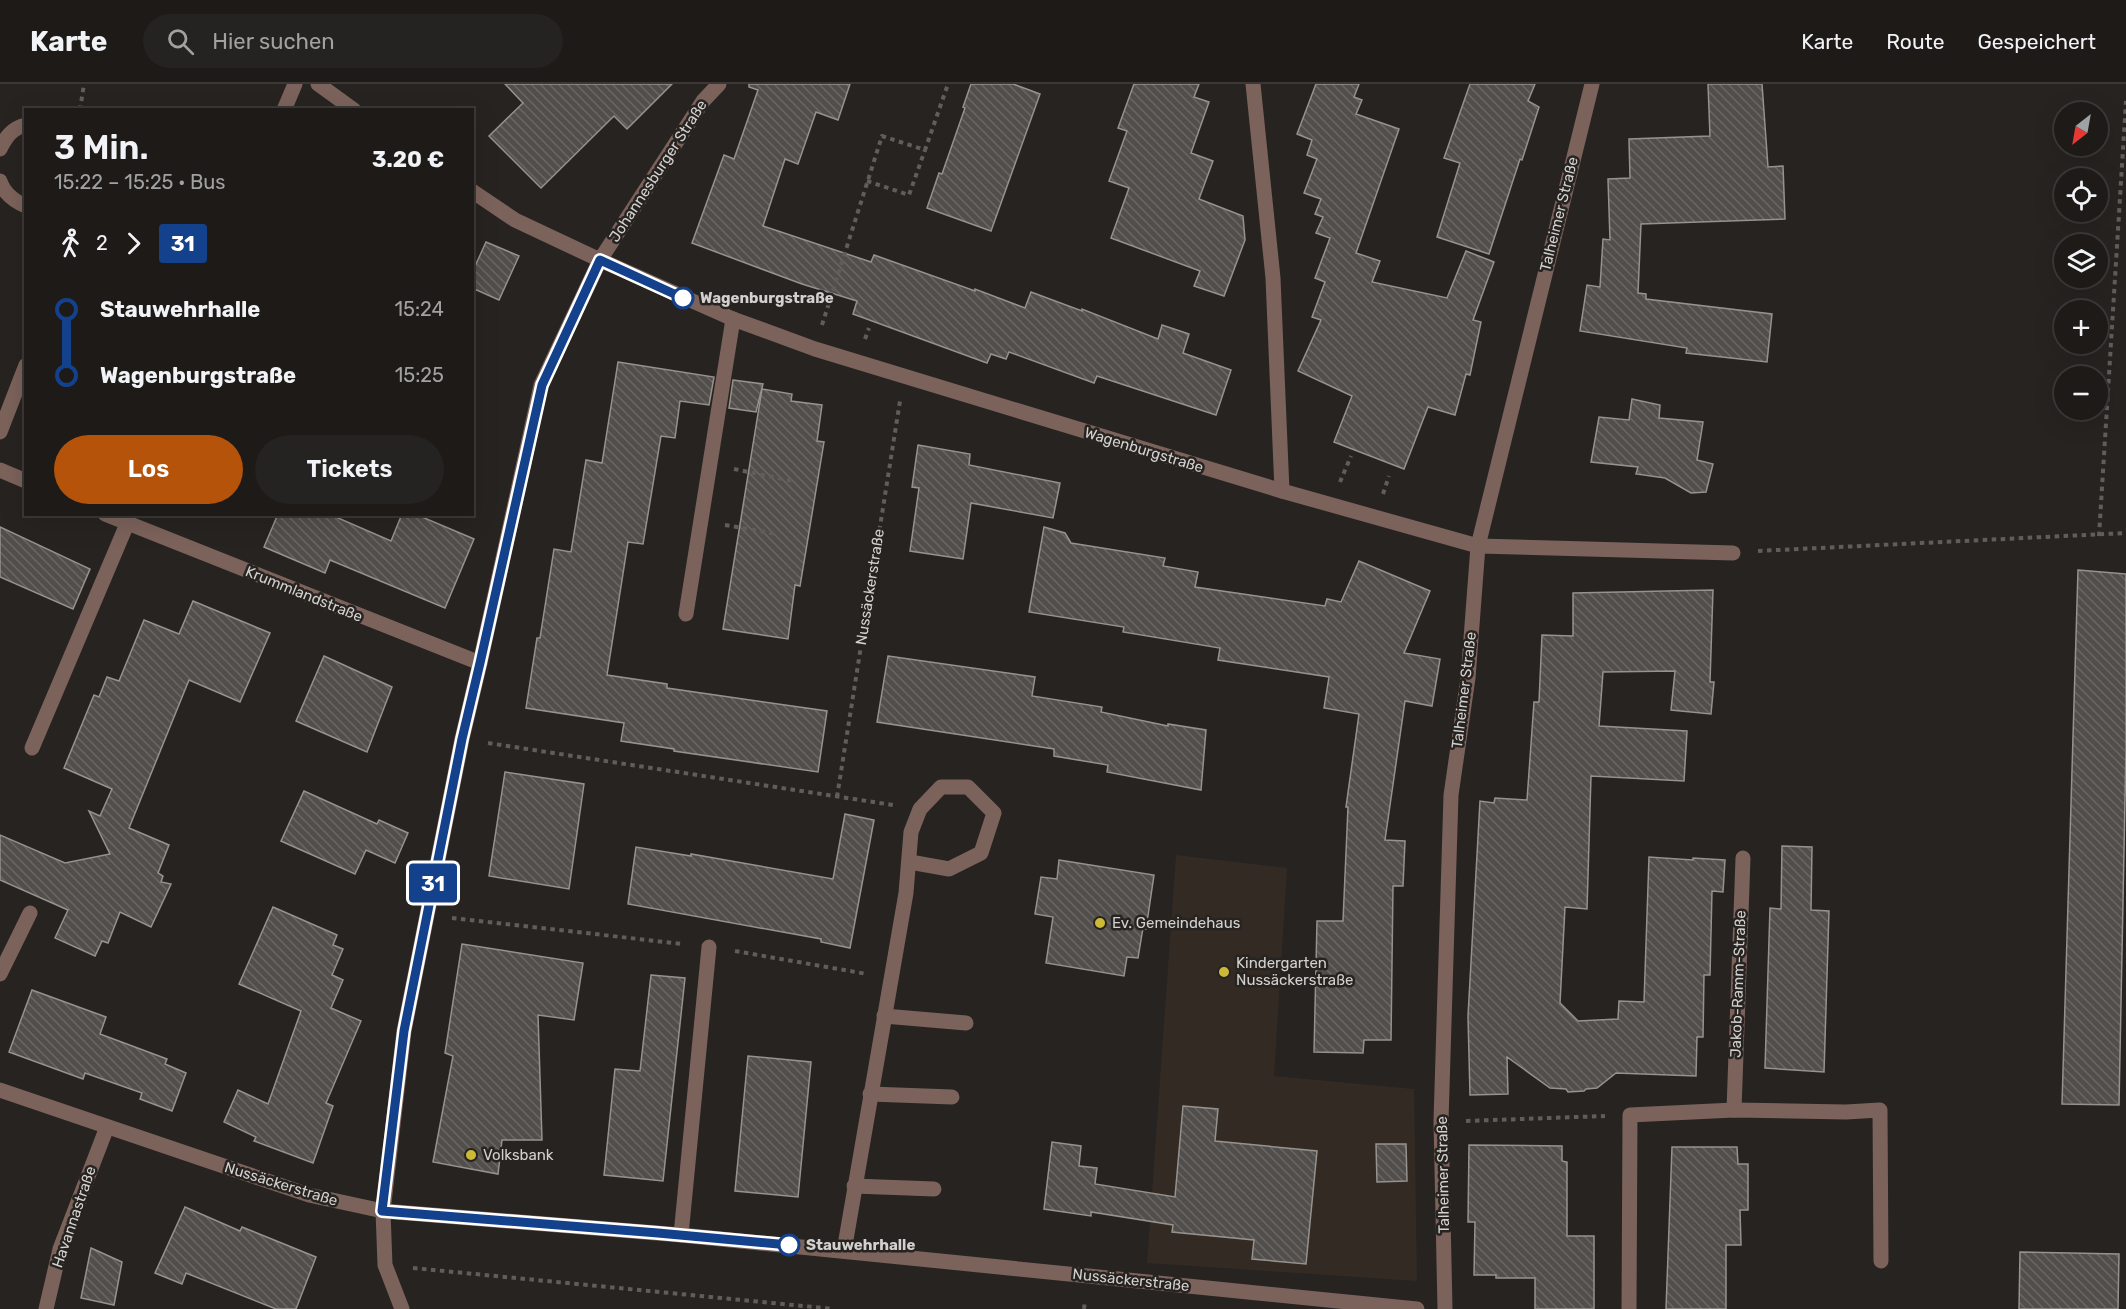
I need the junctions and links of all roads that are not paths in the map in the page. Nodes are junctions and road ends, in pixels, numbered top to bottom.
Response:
1 (295, 84) edge
2 (318, 84) edge
3 (719, 84) edge
4 (1253, 84) edge
5 (1592, 84) edge
6 (285, 108) edge
7 (351, 108) edge
8 (24, 126) edge
9 (0, 149) edge
10 (0, 181) edge
11 (474, 192) edge
12 (24, 205) edge
13 (600, 260) junction
14 (733, 319) junction
15 (24, 370) edge
16 (0, 432) edge
17 (0, 470) edge
18 (24, 480) edge
19 (1282, 491) junction
20 (109, 516) edge
21 (127, 524) junction
22 (1478, 546) junction
23 (1733, 553) road end
24 (686, 614) dead end
25 (480, 663) junction
26 (32, 748) dead end
27 (1743, 858) dead end
28 (910, 862) junction
29 (30, 913) dead end
30 (709, 947) road end
31 (0, 974) edge
32 (884, 1016) junction
33 (966, 1023) dead end
34 (0, 1090) edge
35 (870, 1094) junction
36 (952, 1097) dead end
37 (1734, 1110) junction
38 (107, 1127) junction
39 (854, 1186) junction
40 (934, 1189) dead end
41 (382, 1211) junction
42 (681, 1235) junction
43 (844, 1251) junction
44 (1881, 1261) dead end
45 (46, 1309) edge
46 (402, 1309) edge
47 (1417, 1309) edge
48 (1445, 1309) edge
49 (1629, 1309) edge

1 - 6 street
2 - 7 street
3 - 13 street, Johannesburger Straße
4 - 19 street
5 - 22 street, Talheimer Straße
8 - 9 street
10 - 12 street
11 - 13 street, Wagenburgstraße
13 - 14 street, Wagenburgstraße
13 - 25 street, Johannesburger Straße
14 - 19 street, Wagenburgstraße
14 - 24 street
15 - 16 street
17 - 18 street
19 - 22 street, Wagenburgstraße
20 - 21 street, Krummlandstraße
21 - 25 street, Krummlandstraße
21 - 26 street
22 - 23 street, Wagenburgstraße
22 - 48 street, Talheimer Straße
25 - 41 street, Johannesburger Straße
27 - 37 street, Jakob-Ramm-Straße
28 - 28 street
28 - 32 street
29 - 31 street
30 - 42 street
32 - 33 street
32 - 35 street
34 - 38 street, Nussäckerstraße
35 - 36 street
35 - 39 street
37 - 44 street
37 - 49 street
38 - 41 street, Nussäckerstraße
38 - 45 street, Havannastraße
39 - 40 street
39 - 43 street
41 - 42 street, Nussäckerstraße
41 - 46 street, Johannesburger Straße
42 - 43 street, Nussäckerstraße
43 - 47 street, Nussäckerstraße

